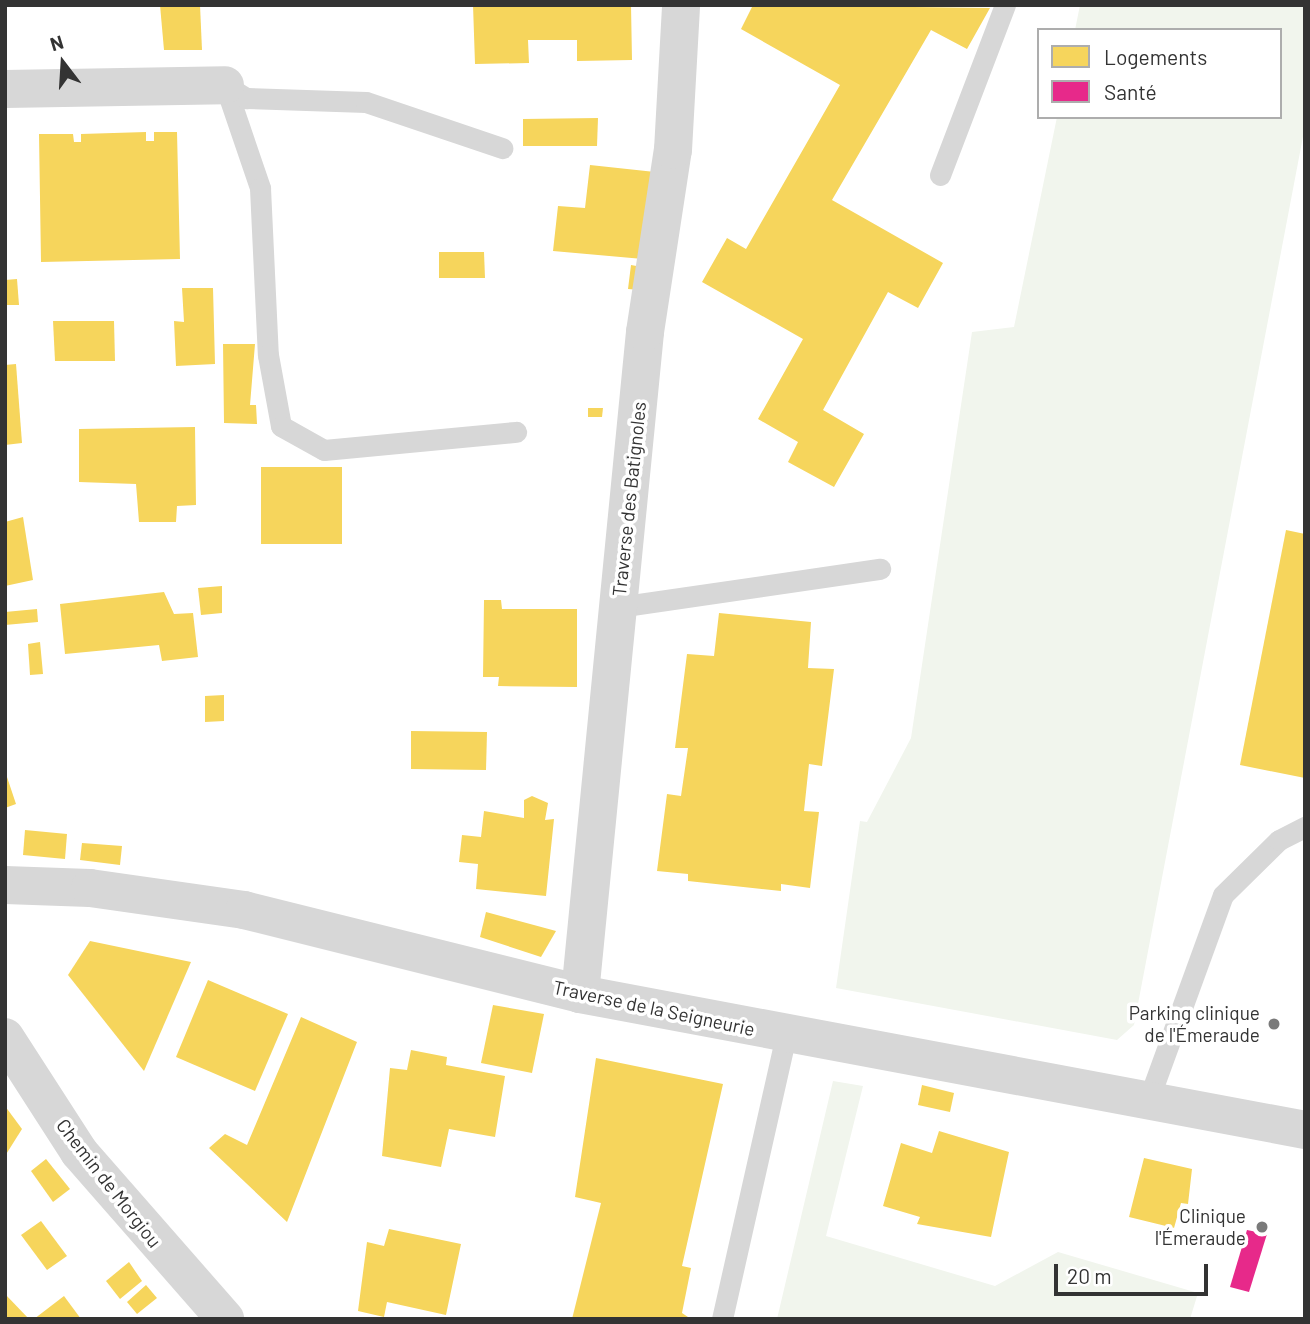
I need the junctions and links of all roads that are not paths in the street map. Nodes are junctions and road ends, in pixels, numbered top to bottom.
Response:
1 (681, 5) edge
2 (1005, 5) edge
3 (225, 85) junction
4 (5, 89) edge
5 (502, 148) dead end
6 (940, 175) dead end
7 (516, 432) dead end
8 (880, 569) dead end
9 (618, 607) junction
10 (1305, 827) edge
11 (5, 885) edge
12 (580, 994) junction
13 (786, 1035) junction
14 (5, 1037) edge
15 (1148, 1101) junction
16 (1305, 1130) edge
17 (225, 1319) edge
18 (722, 1319) edge

1 - 9 street, Traverse des Batignoles
2 - 6 lane
3 - 4 street
3 - 5 lane
3 - 7 lane
8 - 9 lane
9 - 12 street, Traverse des Batignoles
10 - 15 lane
11 - 12 street, Traverse de la Seigneurie
12 - 13 street, Traverse de la Seigneurie
13 - 15 street, Traverse de la Seigneurie
13 - 18 lane
14 - 17 street, Chemin de Morgiou
15 - 16 street, Traverse de la Seigneurie

